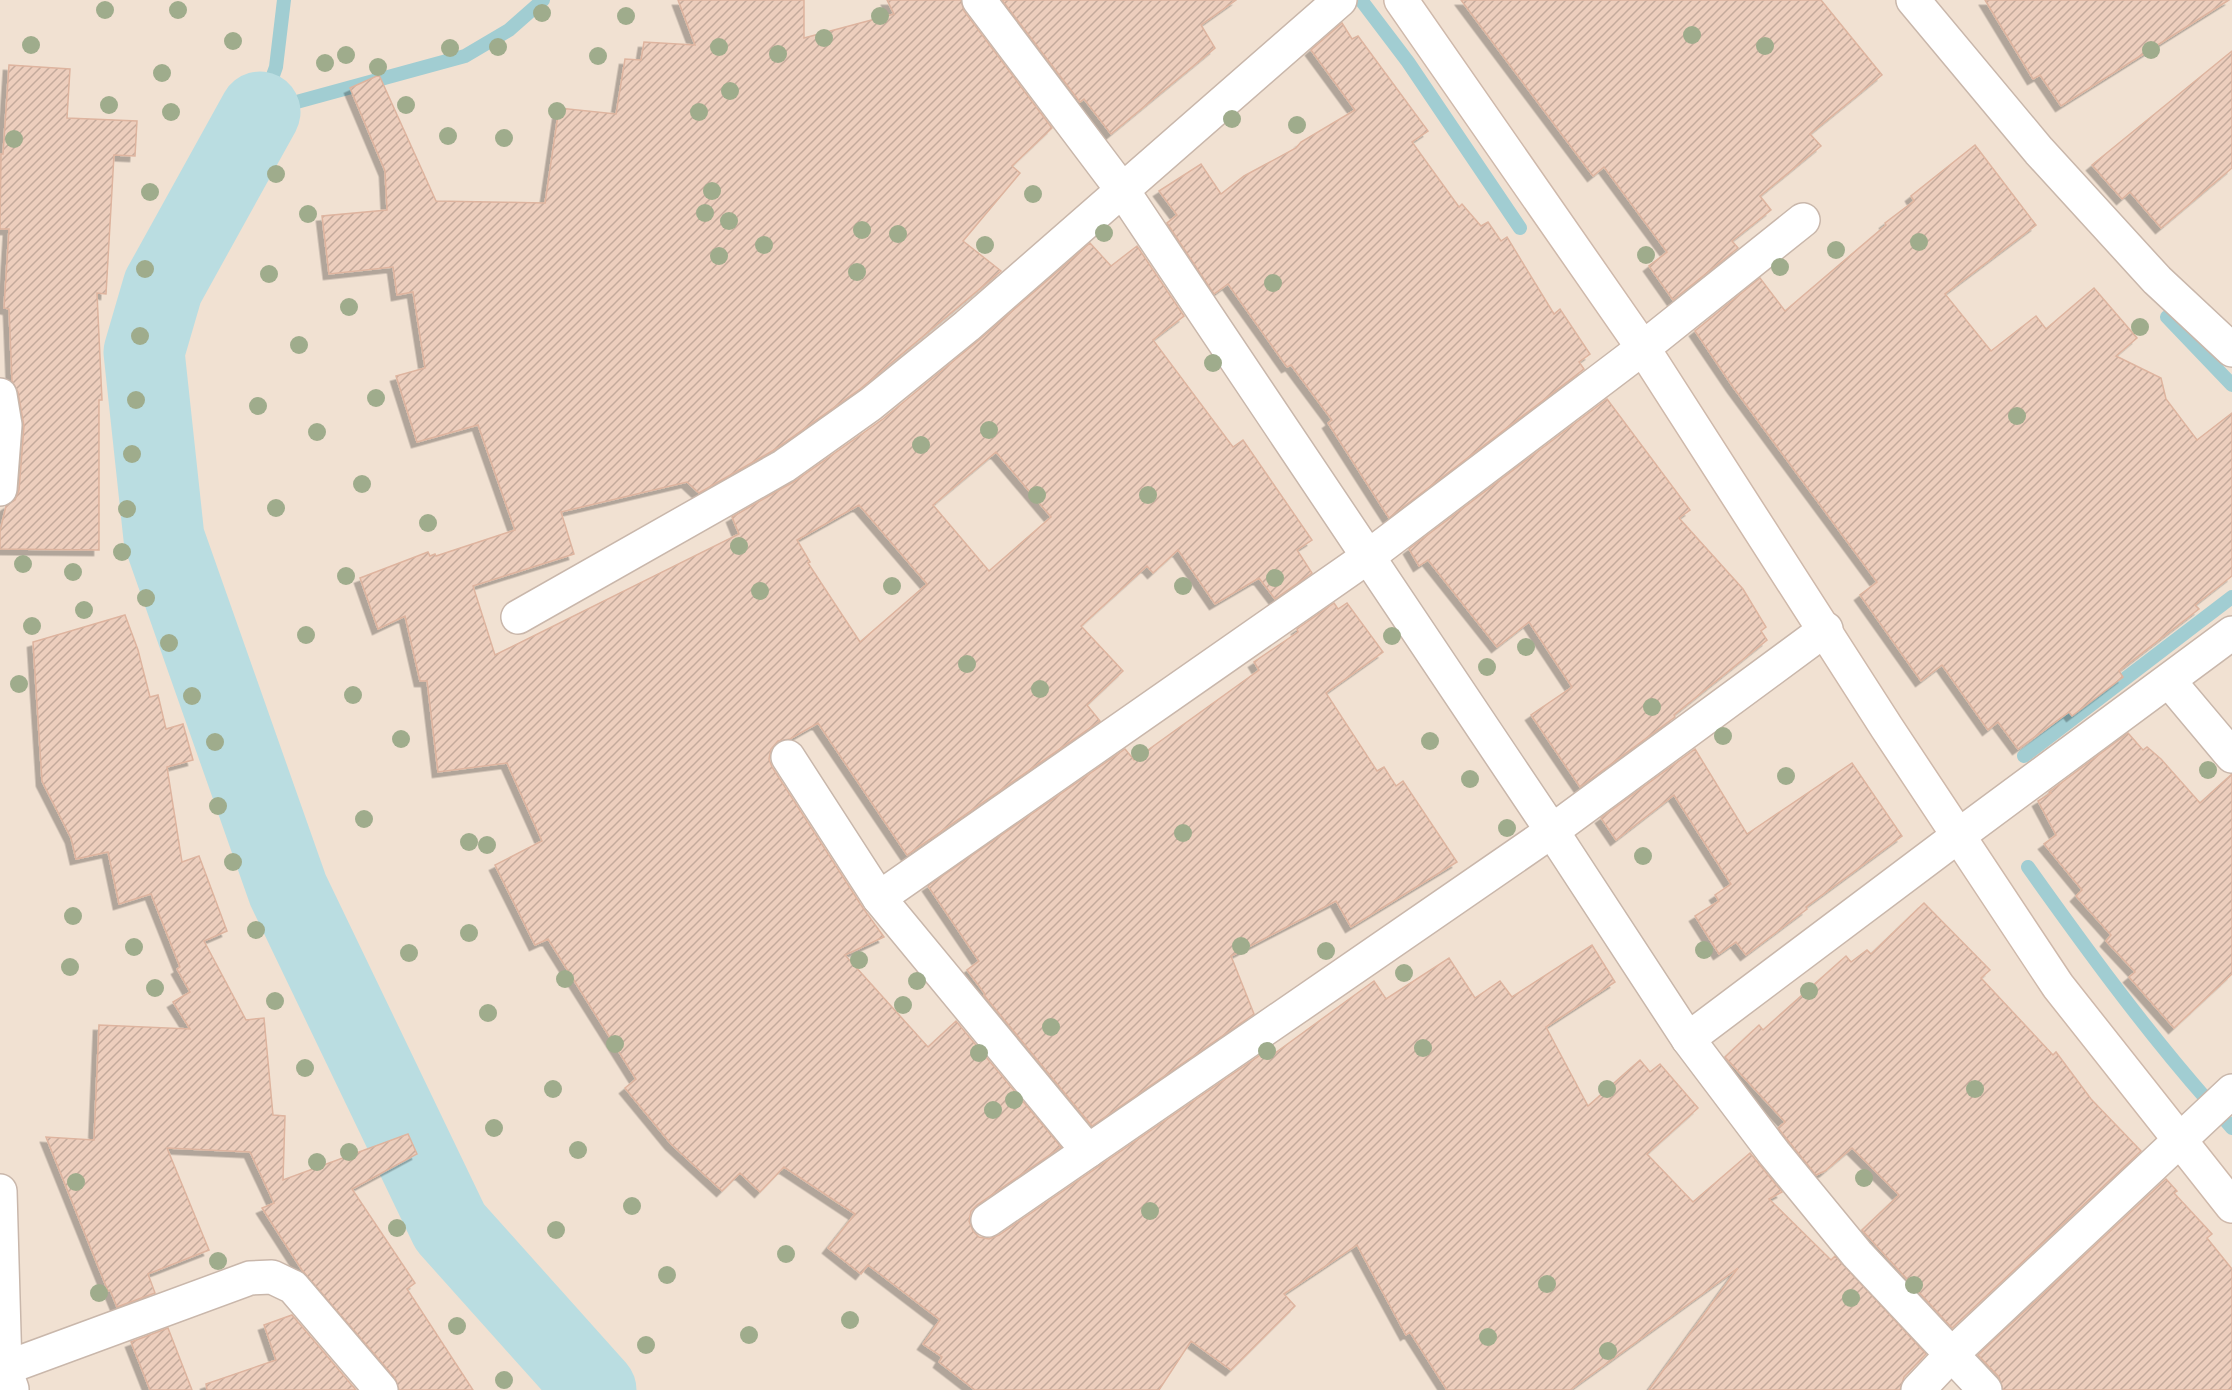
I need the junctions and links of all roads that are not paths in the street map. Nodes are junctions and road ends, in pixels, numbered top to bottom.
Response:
1 (979, 0) edge
2 (1340, 0) edge
3 (1401, 0) edge
4 (1913, 0) edge
5 (1123, 191) junction
6 (1803, 220) dead end
7 (1643, 348) junction
8 (2232, 350) edge
9 (0, 395) edge
10 (0, 489) edge
11 (1369, 556) junction
12 (518, 617) dead end
13 (1826, 629) junction
14 (2232, 633) edge
15 (2169, 681) junction
16 (2232, 756) edge
17 (788, 757) dead end
18 (1552, 831) junction
19 (1958, 836) junction
20 (879, 898) junction
21 (1688, 1039) junction
22 (2232, 1091) edge
23 (2180, 1139) junction
24 (1088, 1151) junction
25 (0, 1191) edge
26 (2232, 1206) edge
27 (988, 1220) dead end
28 (1952, 1354) junction
29 (6, 1376) edge
30 (381, 1390) edge
31 (1918, 1390) edge
32 (1985, 1390) edge

1 - 5 street
2 - 5 street
3 - 7 street
4 - 8 street
5 - 11 street
5 - 12 street
6 - 7 street
7 - 11 street
7 - 13 street
9 - 10 street
11 - 18 street
11 - 20 street
13 - 18 street
13 - 19 street
14 - 15 street
15 - 16 street
15 - 19 street
17 - 20 street
18 - 21 street
18 - 24 street
19 - 21 street
19 - 23 street
20 - 24 street
21 - 28 street
22 - 23 street
23 - 26 street
23 - 28 street
24 - 27 street
25 - 29 street
28 - 31 street
28 - 32 street
29 - 30 street

